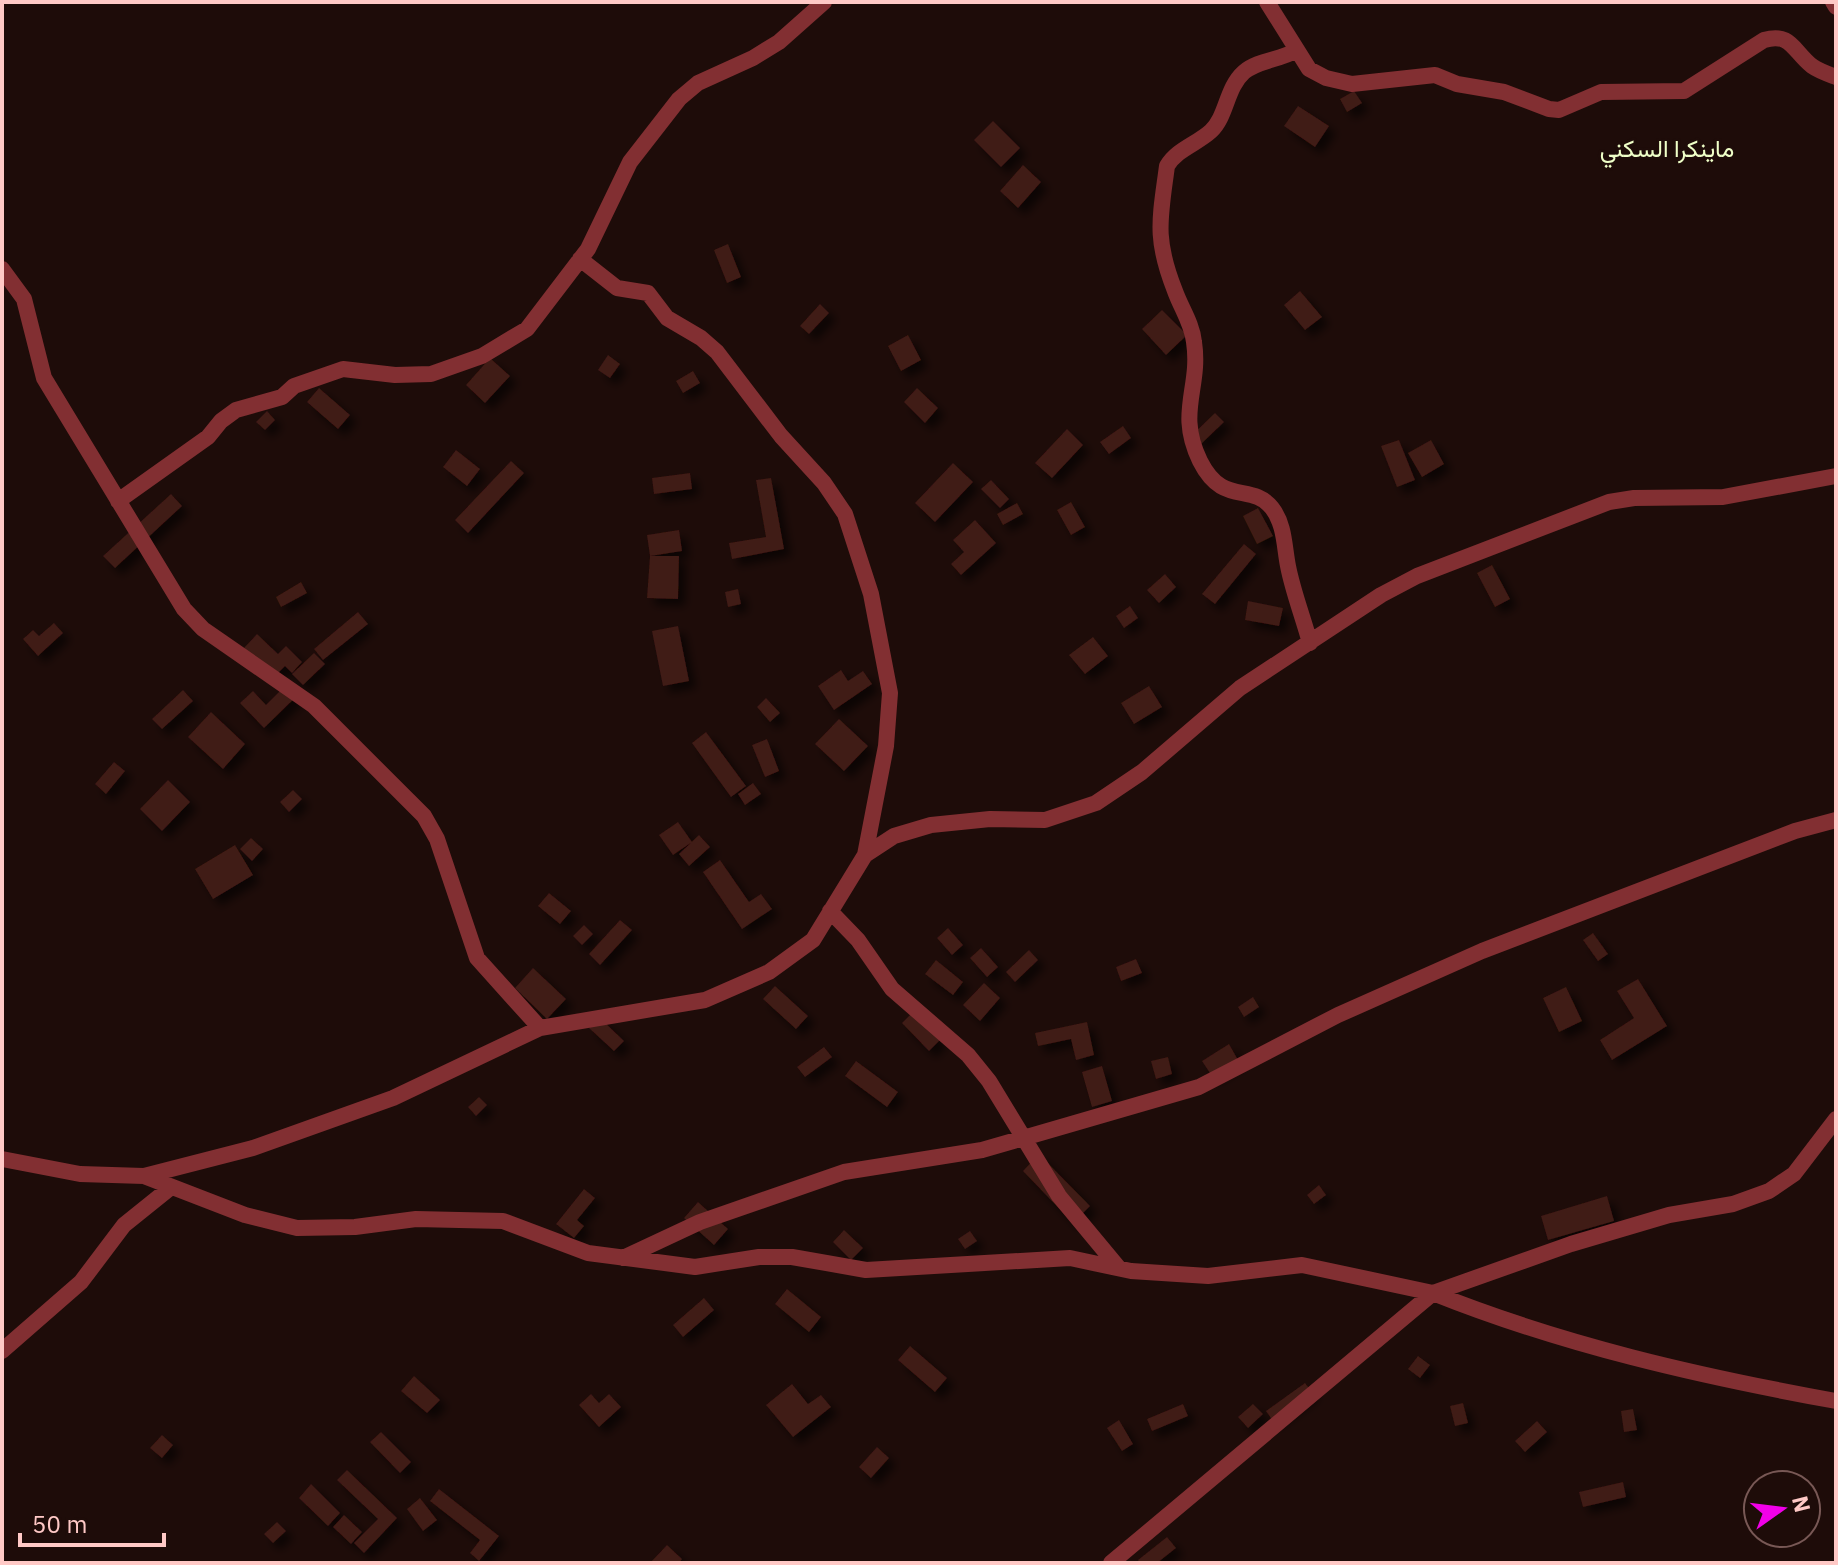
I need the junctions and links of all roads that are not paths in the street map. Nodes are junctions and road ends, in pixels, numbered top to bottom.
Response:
1 (824, 2) edge
2 (1267, 2) edge
3 (1295, 51) junction
4 (1836, 77) edge
5 (580, 259) junction
6 (2, 269) edge
7 (1836, 476) edge
8 (118, 501) junction
9 (1310, 643) junction
10 (1836, 820) edge
11 (865, 855) junction
12 (830, 911) junction
13 (540, 1028) junction
14 (1836, 1119) edge
15 (1022, 1136) junction
16 (2, 1159) edge
17 (144, 1176) junction
18 (170, 1188) junction
19 (621, 1259) junction
20 (1118, 1267) junction
21 (1433, 1293) junction
22 (2, 1351) edge
23 (1836, 1401) edge
24 (1111, 1563) edge

1 - 5 street
2 - 3 street
3 - 4 street
3 - 9 street
5 - 8 street
5 - 11 street
6 - 8 street
7 - 9 street
8 - 13 street
9 - 11 street
10 - 15 street
11 - 12 street
12 - 13 street
12 - 15 street
13 - 17 street
14 - 21 street
15 - 19 street
15 - 20 street
16 - 17 street
17 - 18 street
18 - 19 street
18 - 22 street
19 - 20 street
20 - 21 street
21 - 23 street
21 - 24 street

